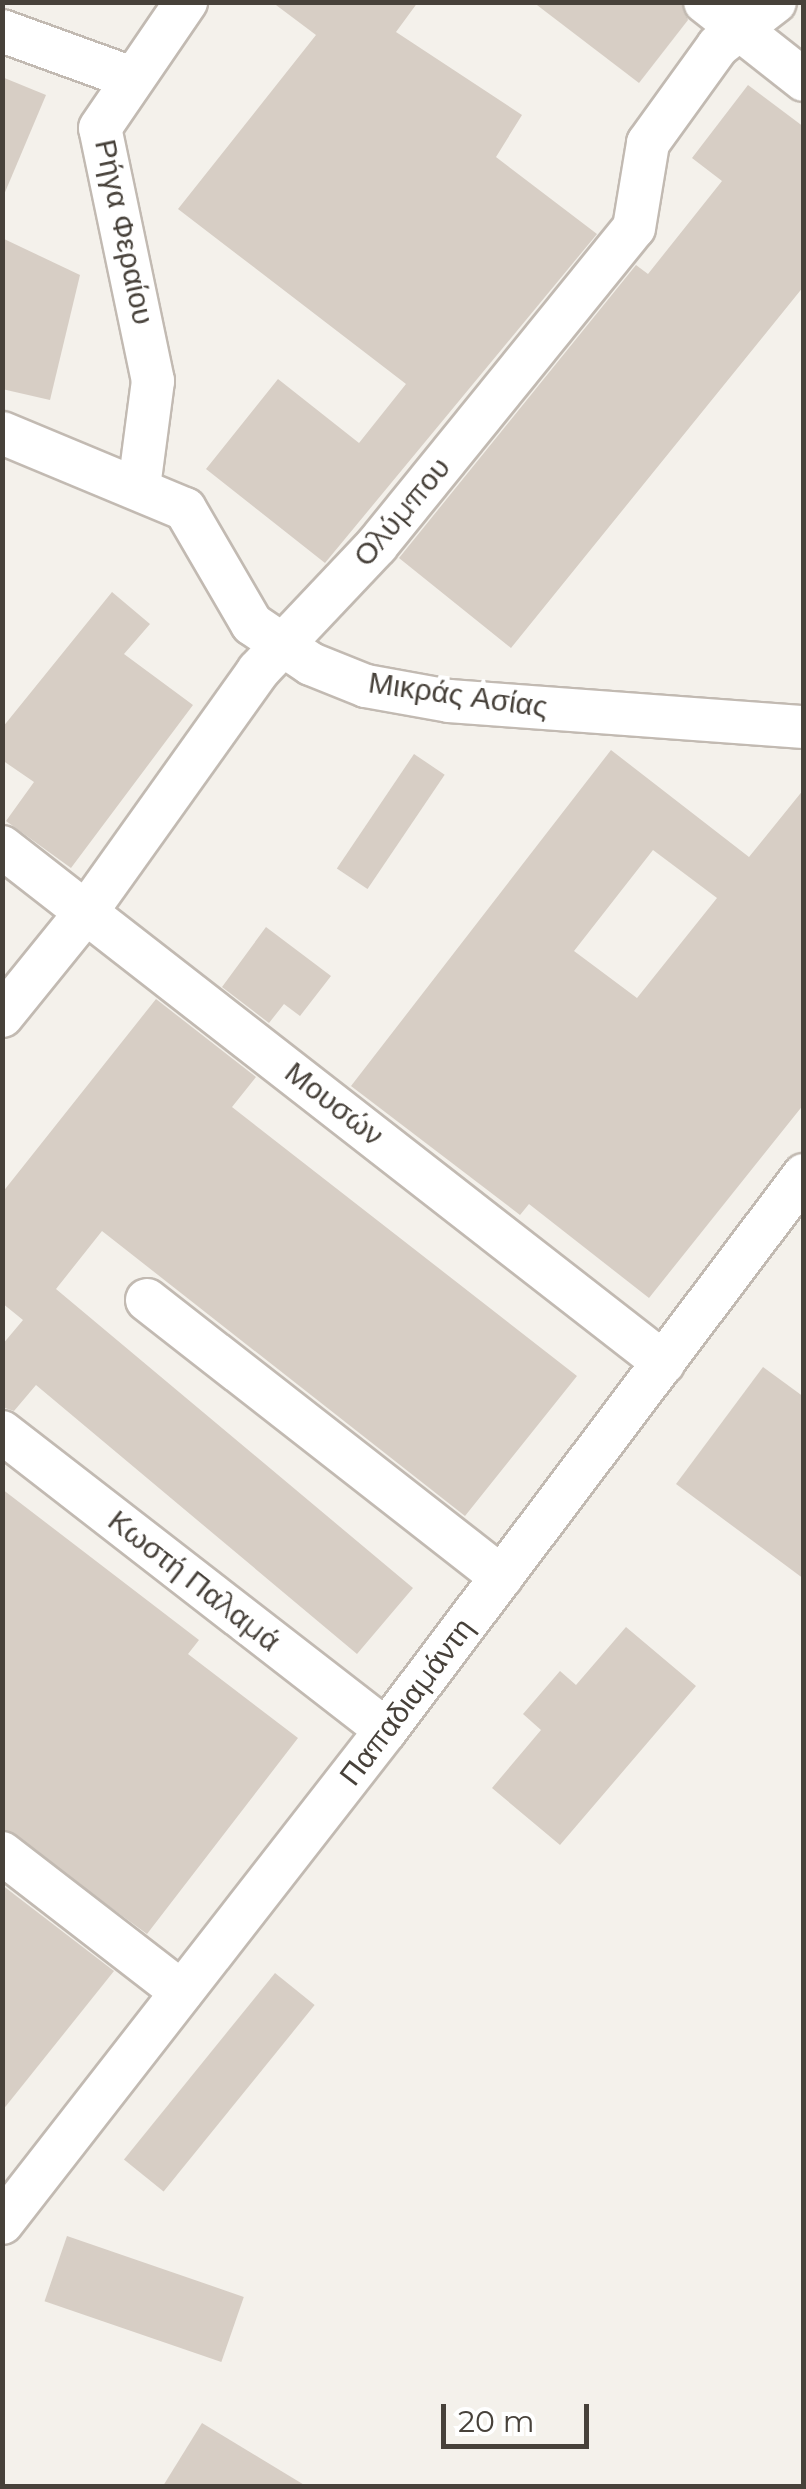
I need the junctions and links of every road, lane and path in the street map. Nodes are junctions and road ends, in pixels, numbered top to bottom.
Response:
1 (186, 2) edge
2 (706, 2) edge
3 (775, 2) edge
4 (740, 30) junction
5 (2, 31) edge
6 (129, 77) junction
7 (804, 80) edge
8 (2, 432) edge
9 (139, 487) junction
10 (281, 646) junction
11 (804, 727) edge
12 (2, 847) edge
13 (87, 911) junction
14 (2, 1016) edge
15 (804, 1175) edge
16 (146, 1300) dead end
17 (664, 1363) junction
18 (2, 1432) edge
19 (502, 1578) junction
20 (386, 1730) junction
21 (2, 1853) edge
22 (182, 1992) junction
23 (2, 2223) edge

1 - 6 street, Ρήγα Φεραίου
2 - 4 street
3 - 4 street, Ολύμπου
4 - 7 street
4 - 10 street, Ολύμπου
5 - 6 street
6 - 9 street, Ρήγα Φεραίου
8 - 9 street, Μικράς Ασίας
9 - 10 street, Μικράς Ασίας
10 - 11 street, Μικράς Ασίας
10 - 13 street, Ολύμπου
12 - 13 street, Μουσών
13 - 14 street, Ολύμπου
13 - 17 street, Μουσών
15 - 17 street, Παπαδιαμάντη
16 - 19 street
17 - 19 street, Παπαδιαμάντη
18 - 20 street, Κωστή Παλαμά
19 - 20 street, Παπαδιαμάντη
20 - 22 street, Παπαδιαμάντη
21 - 22 street
22 - 23 street, Παπαδιαμάντη

